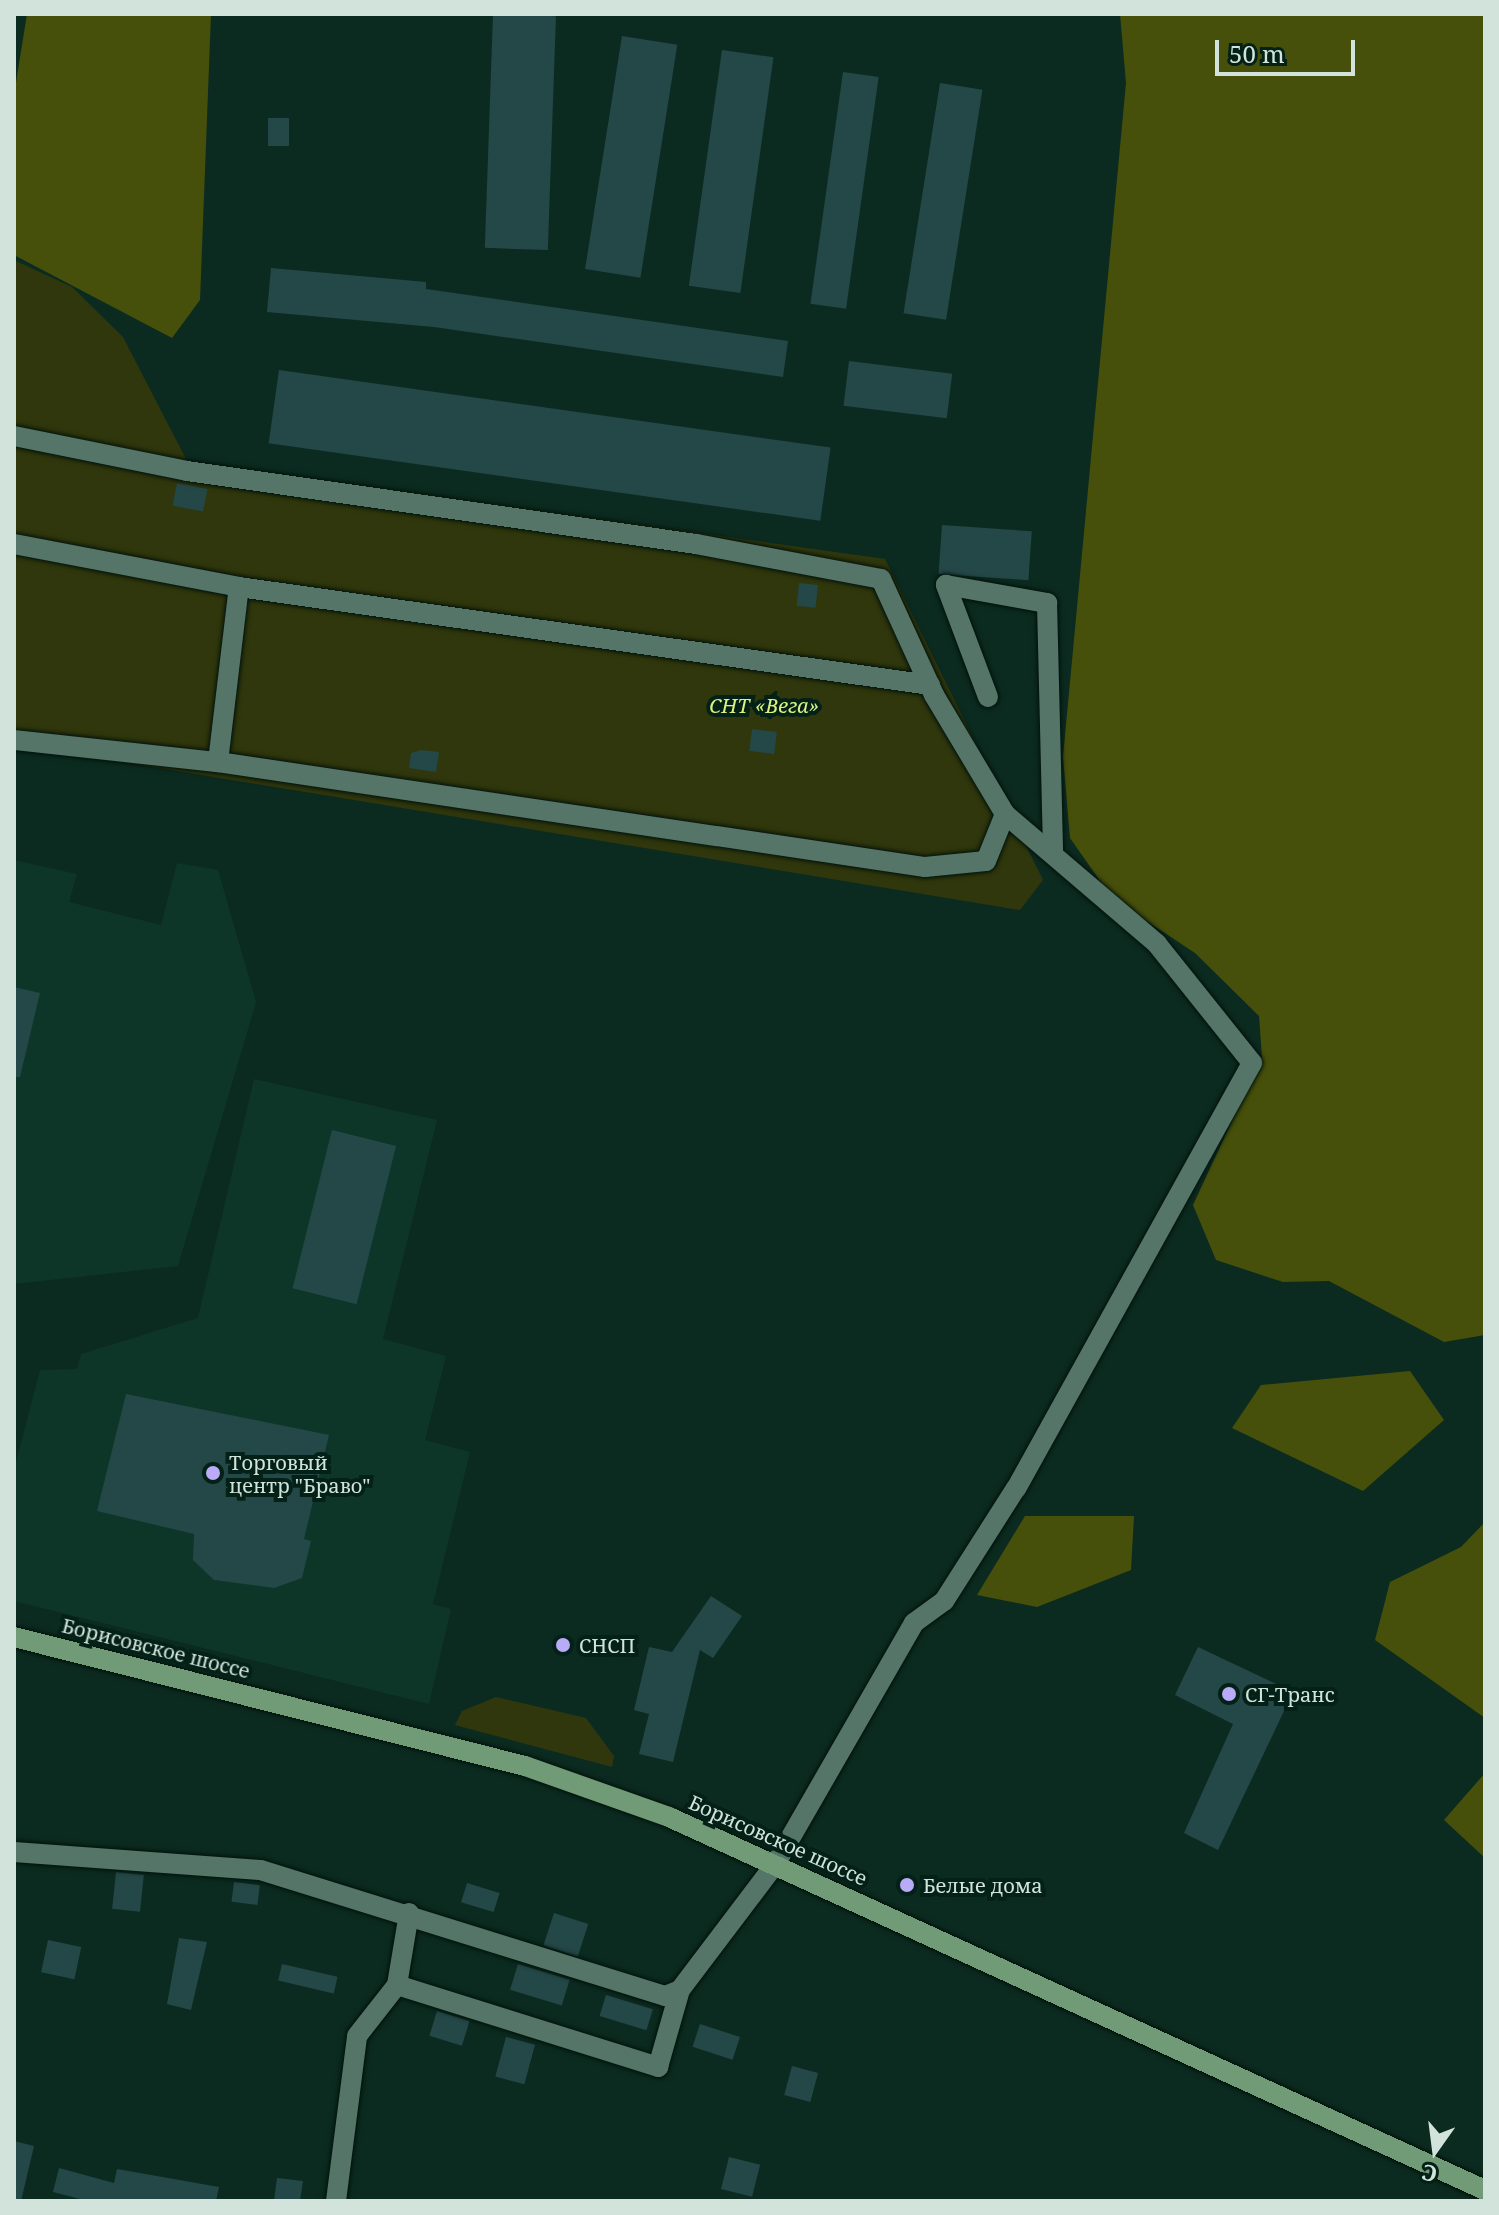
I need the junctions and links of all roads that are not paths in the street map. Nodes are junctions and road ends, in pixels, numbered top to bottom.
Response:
1 (14, 436) edge
2 (14, 544) edge
3 (239, 587) junction
4 (930, 685) junction
5 (988, 697) dead end
6 (14, 740) edge
7 (218, 762) junction
8 (1005, 814) junction
9 (1053, 852) junction
10 (14, 1637) edge
11 (14, 1852) edge
12 (776, 1863) junction
13 (409, 1913) junction
14 (397, 1985) junction
15 (680, 1990) junction
16 (1485, 2190) edge
17 (336, 2201) edge

1 - 4 street
2 - 3 street
3 - 4 street
3 - 7 street
4 - 8 street
5 - 9 street
6 - 7 street
7 - 8 street
8 - 9 street
9 - 12 street
10 - 12 main road, Борисовское шоссе
11 - 13 street
12 - 15 street
12 - 16 main road, Борисовское шоссе
13 - 14 street
13 - 15 street
14 - 15 street
14 - 17 street

